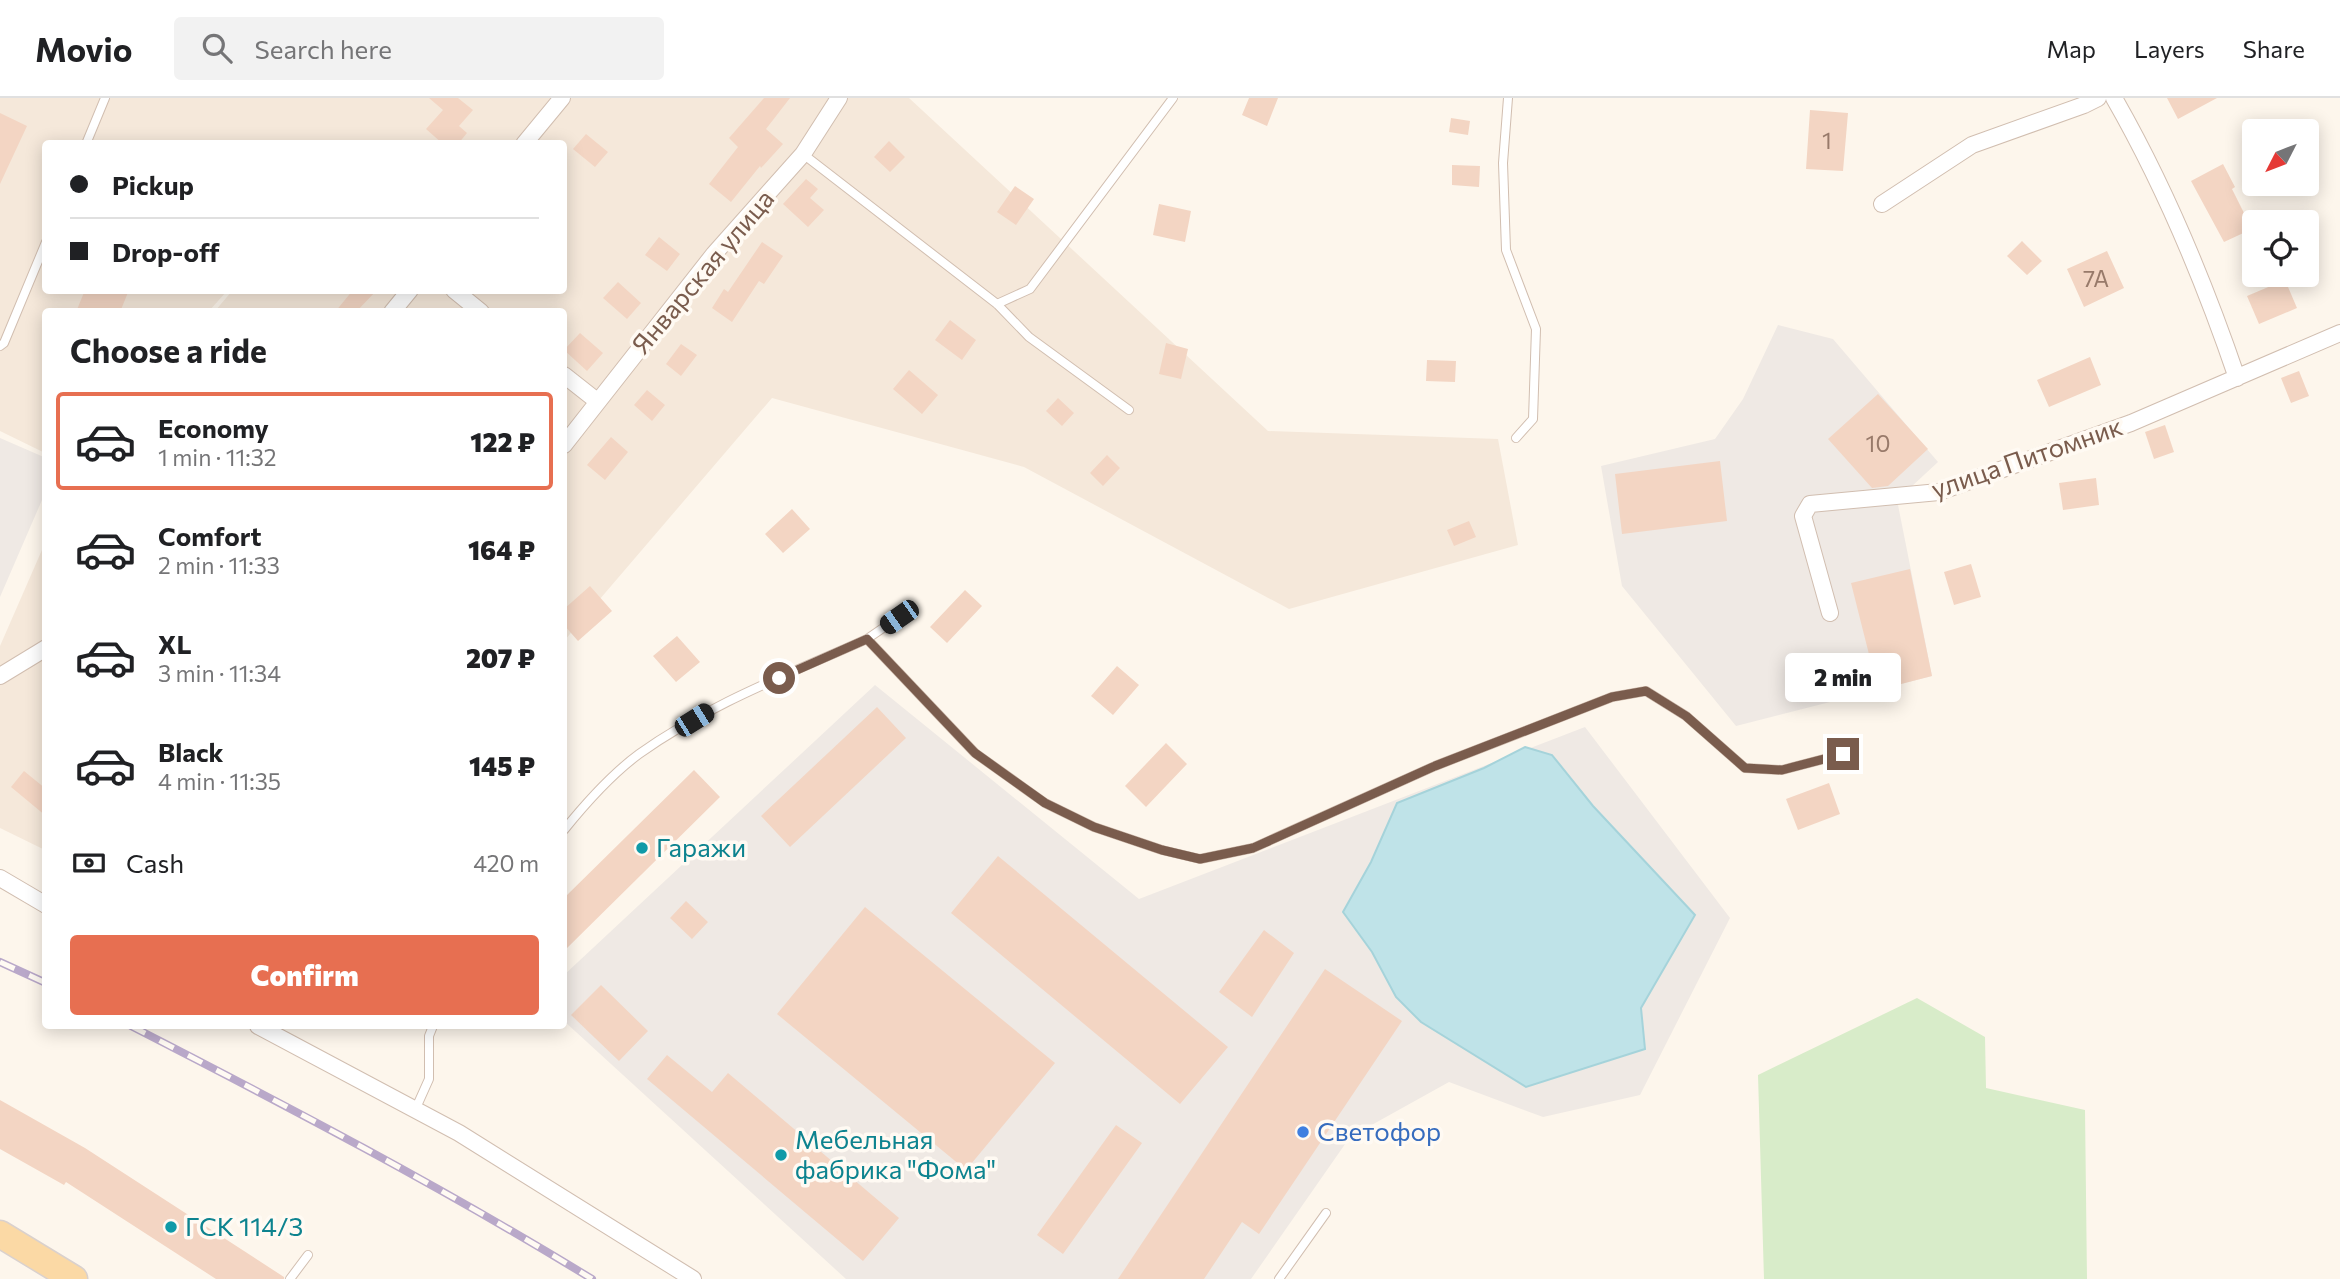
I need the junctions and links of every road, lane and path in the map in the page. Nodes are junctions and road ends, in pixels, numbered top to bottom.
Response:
1 (105, 98) edge
2 (562, 98) edge
3 (839, 98) edge
4 (1173, 98) edge
5 (1508, 98) edge
6 (2098, 98) edge
7 (2114, 98) edge
8 (88, 140) edge
9 (527, 140) edge
10 (803, 153) junction
11 (1882, 204) dead end
12 (42, 252) edge
13 (407, 294) edge
14 (459, 294) edge
15 (997, 304) junction
16 (395, 308) edge
17 (476, 308) edge
18 (2340, 333) edge
19 (0, 346) edge
20 (567, 377) edge
21 (2237, 378) junction
22 (597, 401) junction
23 (1129, 410) dead end
24 (1517, 438) dead end
25 (567, 440) edge
26 (1830, 613) dead end
27 (899, 617) dead end
28 (867, 639) junction
29 (42, 650) edge
30 (0, 676) edge
31 (1843, 754) dead end
32 (567, 826) edge
33 (0, 878) edge
34 (42, 903) edge
35 (264, 1029) edge
36 (432, 1029) edge
37 (416, 1108) junction
38 (1326, 1213) dead end
39 (0, 1234) edge
40 (307, 1255) dead end
41 (74, 1279) edge
42 (290, 1279) edge
43 (693, 1279) edge
44 (1279, 1279) edge

1 - 8 lane
2 - 9 street
3 - 10 street, Январская улица
4 - 15 lane
5 - 24 lane
6 - 11 street
7 - 21 street
10 - 15 lane
10 - 22 street, Январская улица
12 - 19 lane
13 - 16 street
14 - 17 street
15 - 23 lane
18 - 21 street, улица Питомник
20 - 22 street
21 - 26 street, улица Питомник
22 - 25 street, Январская улица
27 - 28 lane
28 - 31 lane
28 - 32 lane
29 - 30 street
33 - 34 street
35 - 37 street
36 - 37 lane
37 - 43 street
38 - 44 lane
39 - 41 main road
40 - 42 lane

